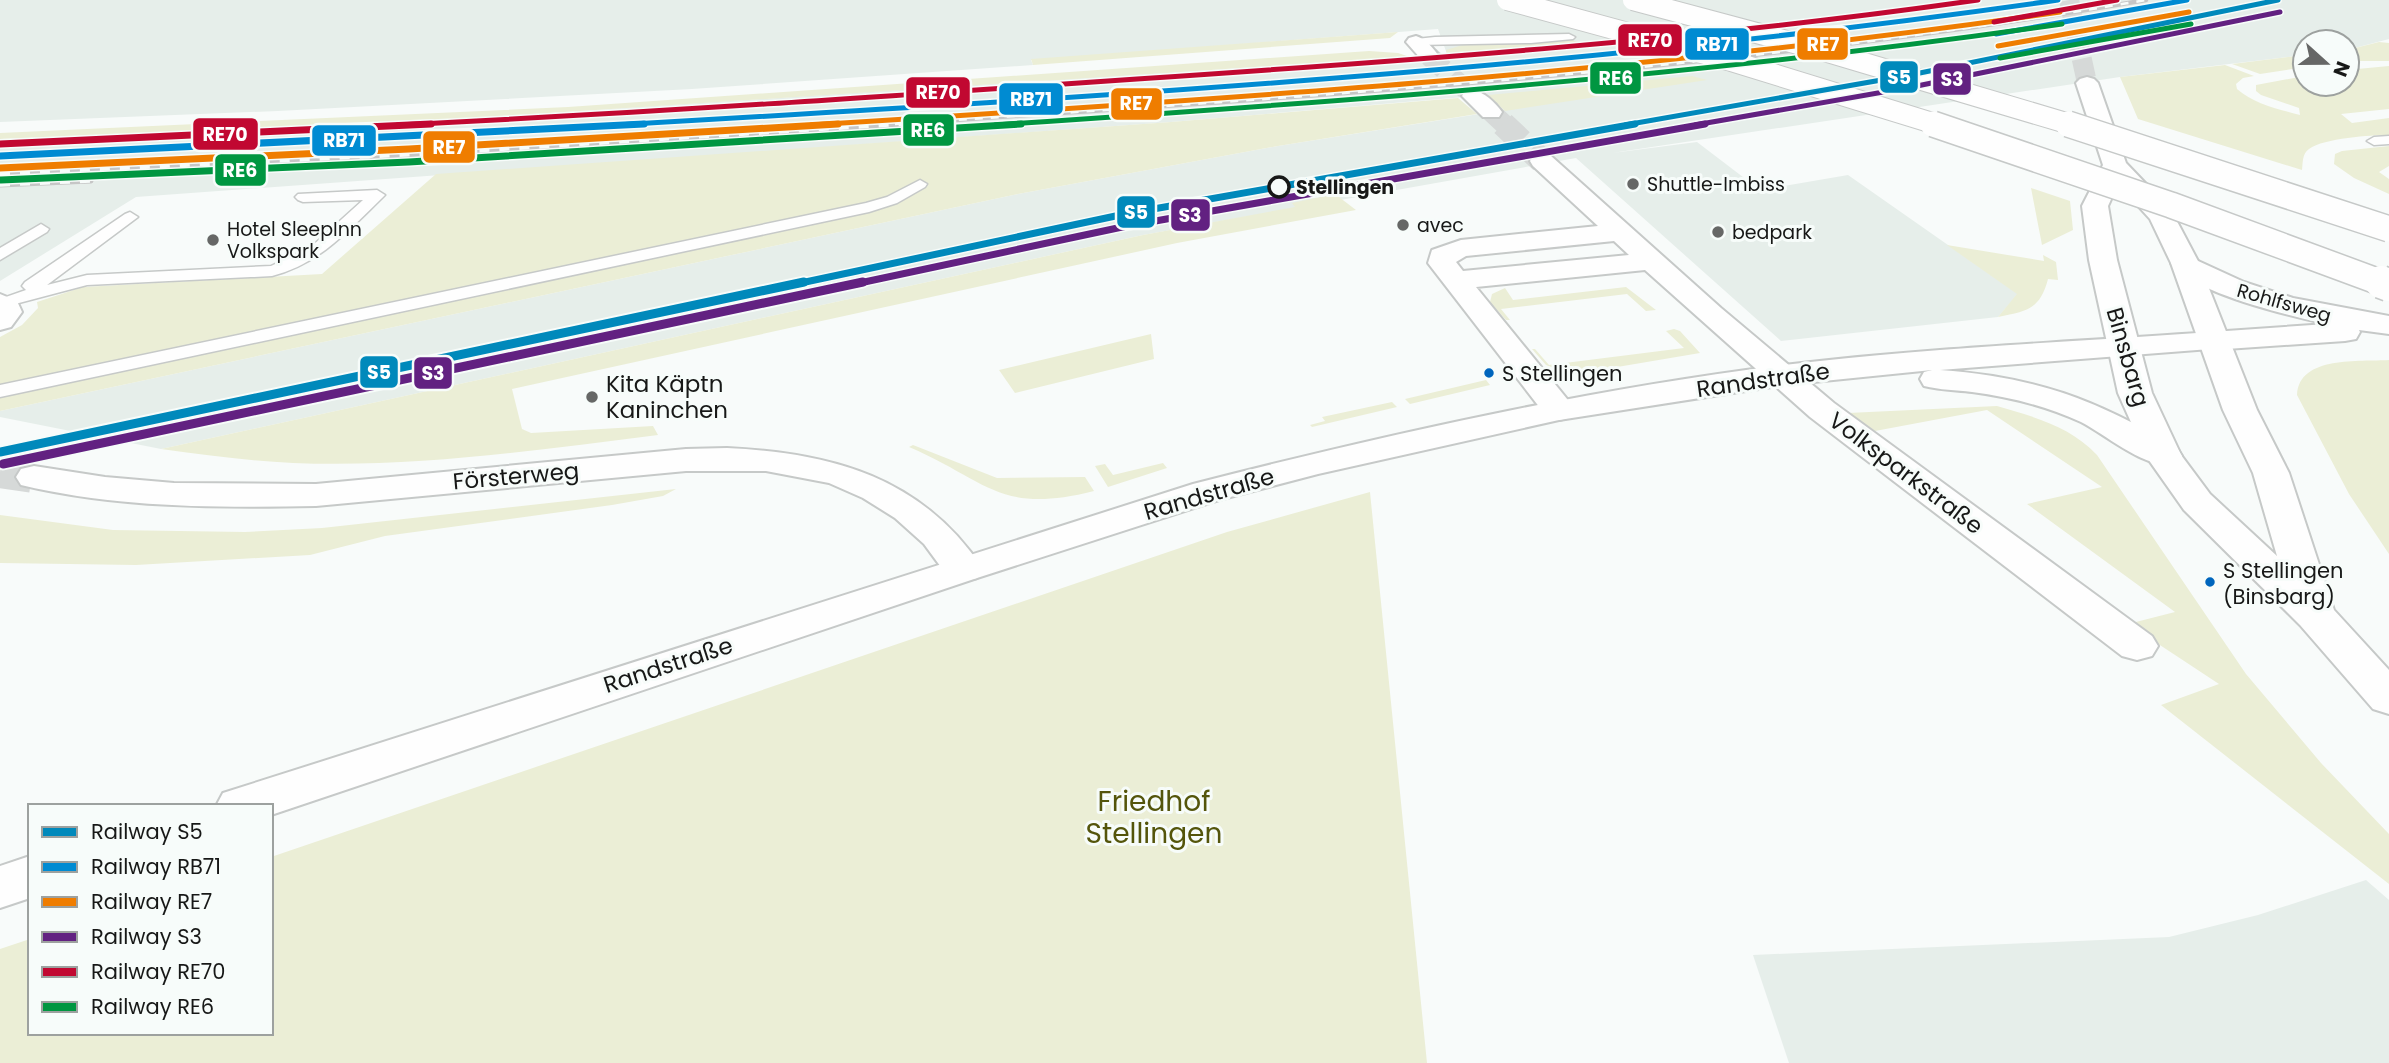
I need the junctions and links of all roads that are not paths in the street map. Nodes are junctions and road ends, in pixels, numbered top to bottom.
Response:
1 (1507, 0) edge
2 (1633, 0) edge
3 (1569, 37) dead end
4 (1422, 49) dead end
5 (2087, 83) tunnel mouth
6 (1473, 96) tunnel mouth
7 (1491, 113) tunnel mouth
8 (2389, 140) edge
9 (2374, 141) dead end
10 (1542, 160) tunnel mouth
11 (2115, 165) junction
12 (920, 184) dead end
13 (303, 197) dead end
14 (130, 216) dead end
15 (41, 229) dead end
16 (2389, 229) edge
17 (1621, 232) junction
18 (0, 255) edge
19 (1652, 261) junction
20 (2185, 263) junction
21 (1455, 280) junction
22 (2389, 285) edge
23 (1, 307) edge
24 (2389, 327) edge
25 (2212, 341) junction
26 (2122, 347) junction
27 (1784, 375) junction
28 (0, 391) edge
29 (1559, 410) junction
30 (2164, 456) junction
31 (34, 477) tunnel mouth
32 (962, 569) junction
33 (2315, 615) junction
34 (2137, 646) dead end
35 (2389, 698) edge
36 (246, 804) edge
37 (28, 878) edge
38 (0, 887) edge

1 - 22 main road, bridge
2 - 16 main road, bridge
3 - 4 lane
5 - 11 main road, Binsbarg
6 - 7 main road
8 - 9 lane
10 - 17 main road, Volksparkstraße
11 - 20 main road, Binsbarg
11 - 26 main road, Binsbarg
12 - 28 lane
13 - 23 lane
14 - 23 lane
15 - 18 lane
17 - 19 main road, Volksparkstraße
17 - 21 main road
19 - 21 main road
19 - 27 main road, Volksparkstraße
20 - 24 main road, Rohlfsweg
20 - 25 main road, Binsbarg
21 - 29 main road
24 - 25 main road, Rohlfsweg
25 - 26 main road, Randstraße
25 - 33 main road, Binsbarg
26 - 27 main road, Randstraße
26 - 30 main road, Binsbarg
27 - 29 main road, Randstraße
27 - 30 main road
27 - 34 main road, Volksparkstraße
29 - 32 main road, Randstraße
30 - 33 main road, Binsbarg
31 - 32 main road, Försterweg
32 - 36 main road, Randstraße
33 - 35 main road, Binsbarg
37 - 38 main road

